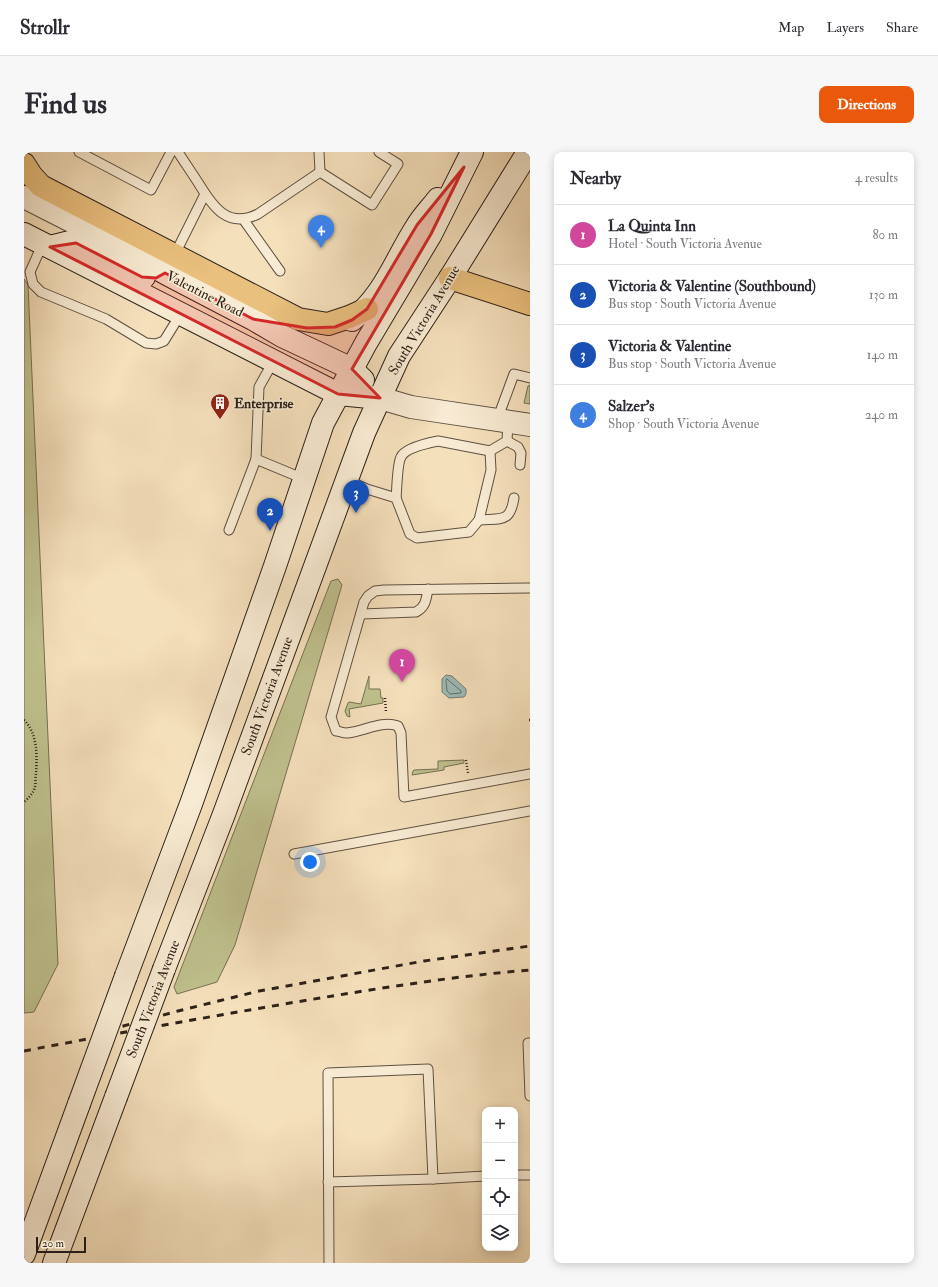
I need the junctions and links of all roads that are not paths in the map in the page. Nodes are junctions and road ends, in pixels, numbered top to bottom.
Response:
1 (79, 152) edge
2 (171, 152) edge
3 (178, 152) edge
4 (319, 152) edge
5 (379, 152) edge
6 (528, 152) edge
7 (468, 159) edge
8 (24, 164) edge
9 (320, 172) junction
10 (205, 194) junction
11 (24, 197) edge
12 (243, 219) junction
13 (39, 241) edge
14 (170, 264) junction
15 (280, 271) dead end
16 (450, 278) junction
17 (530, 304) edge
18 (366, 309) junction
19 (180, 315) junction
20 (253, 319) junction
21 (273, 362) junction
22 (352, 369) junction
23 (530, 378) edge
24 (338, 394) junction
25 (380, 398) junction
26 (530, 425) edge
27 (504, 428) junction
28 (490, 451) junction
29 (256, 459) junction
30 (520, 464) dead end
31 (304, 479) junction
32 (347, 480) junction
33 (396, 498) junction
34 (514, 498) dead end
35 (479, 520) junction
36 (229, 530) dead end
37 (530, 588) edge
38 (428, 589) junction
39 (360, 614) junction
40 (530, 774) edge
41 (530, 811) edge
42 (294, 854) dead end
43 (530, 1043) edge
44 (530, 1096) edge
45 (518, 1175) edge
46 (530, 1175) edge
47 (482, 1176) edge
48 (433, 1179) junction
49 (328, 1182) junction
50 (24, 1254) edge
51 (54, 1263) edge
52 (329, 1263) edge

1 - 2 lane
3 - 10 lane
4 - 9 lane
5 - 9 lane
6 - 16 main road, South Victoria Avenue
7 - 18 main road
7 - 22 main road
8 - 14 highway
9 - 12 lane
10 - 12 lane
10 - 14 lane
11 - 14 main road, Valentine Road
12 - 15 lane
13 - 14 main road
13 - 19 main road, Valentine Road
13 - 19 lane
14 - 18 highway
14 - 20 main road, Valentine Road
16 - 17 highway
16 - 25 main road, South Victoria Avenue
18 - 20 main road
19 - 21 main road, Valentine Road
20 - 22 main road, Valentine Road
21 - 24 main road, Valentine Road
21 - 29 lane
22 - 24 main road
22 - 25 main road, Valentine Road
23 - 27 lane
24 - 25 main road, Valentine Road
24 - 31 main road
25 - 27 main road, Valentine Road
25 - 32 main road, South Victoria Avenue
26 - 27 main road, Valentine Road
27 - 28 lane
27 - 30 lane
28 - 33 lane
28 - 35 lane
29 - 31 lane
29 - 36 lane
31 - 50 main road, bridge
32 - 33 lane
32 - 51 main road, South Victoria Avenue, bridge
33 - 35 lane
34 - 35 lane
37 - 38 lane
38 - 39 lane
38 - 39 lane
39 - 40 lane
41 - 42 lane
43 - 44 lane
45 - 46 lane
47 - 48 lane
48 - 49 lane
48 - 49 lane
49 - 52 lane

